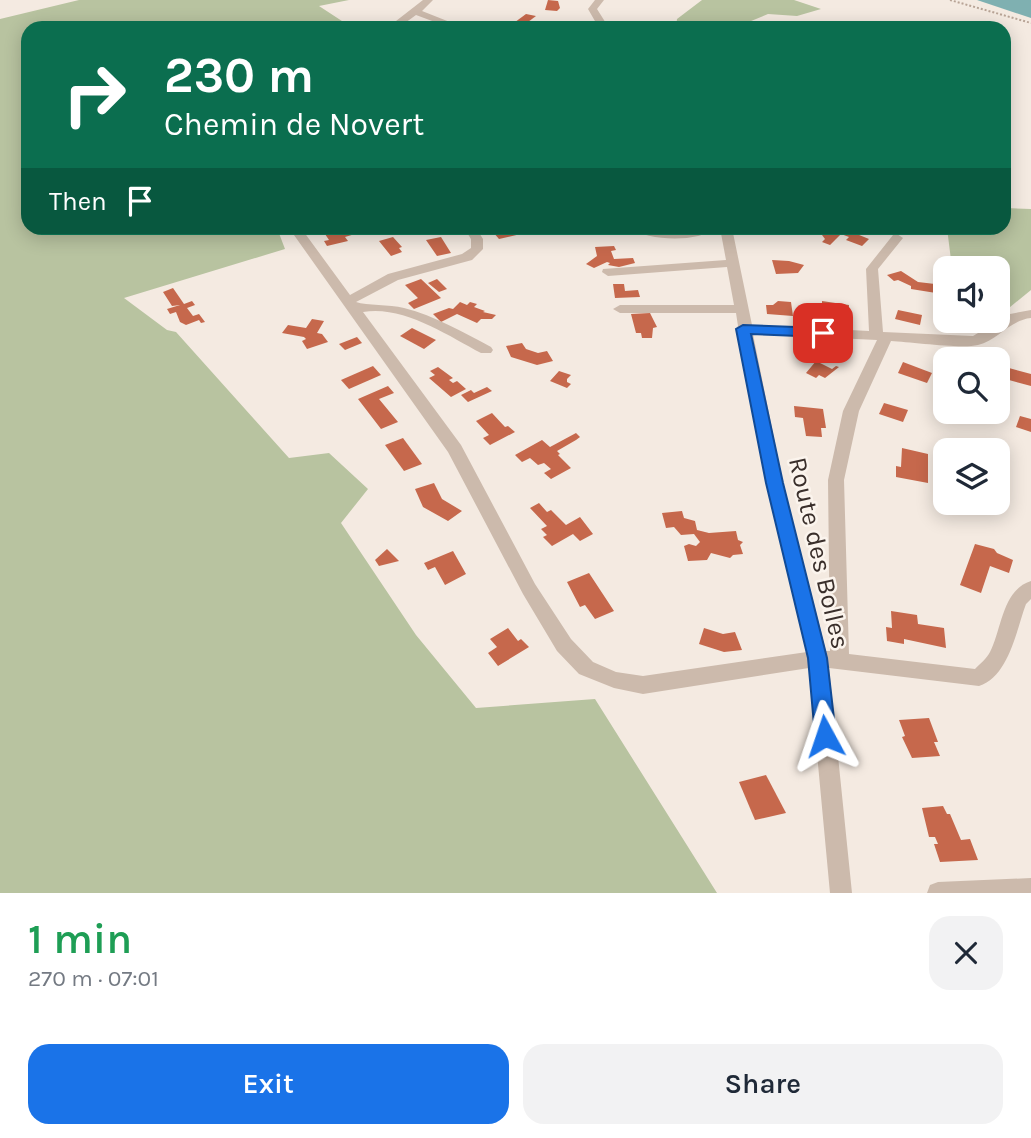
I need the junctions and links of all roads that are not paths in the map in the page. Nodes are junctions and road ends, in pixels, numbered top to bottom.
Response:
1 (429, 0) edge
2 (600, 0) edge
3 (416, 12) junction
4 (402, 21) edge
5 (441, 21) edge
6 (600, 21) edge
7 (300, 235) edge
8 (474, 235) edge
9 (727, 235) edge
10 (897, 238) dead end
11 (732, 263) junction
12 (608, 272) dead end
13 (351, 305) junction
14 (620, 309) dead end
15 (740, 309) junction
16 (1031, 314) edge
17 (743, 329) junction
18 (881, 336) junction
19 (485, 350) dead end
20 (1031, 588) edge
21 (818, 658) junction
22 (840, 660) junction
23 (1031, 889) edge
24 (841, 893) edge
25 (939, 893) edge

1 - 3 street
2 - 6 street
3 - 4 street
3 - 5 street
7 - 13 street
8 - 13 street
9 - 11 street, Route des Bolles
10 - 18 street
11 - 12 street
11 - 15 street, Route des Bolles
13 - 19 street
13 - 21 street
14 - 15 street
15 - 17 street, Route des Bolles
16 - 18 street
17 - 18 street
17 - 21 street, Route des Bolles
18 - 22 street
20 - 22 street
21 - 22 street
21 - 24 street, Route des Bolles
23 - 25 street

